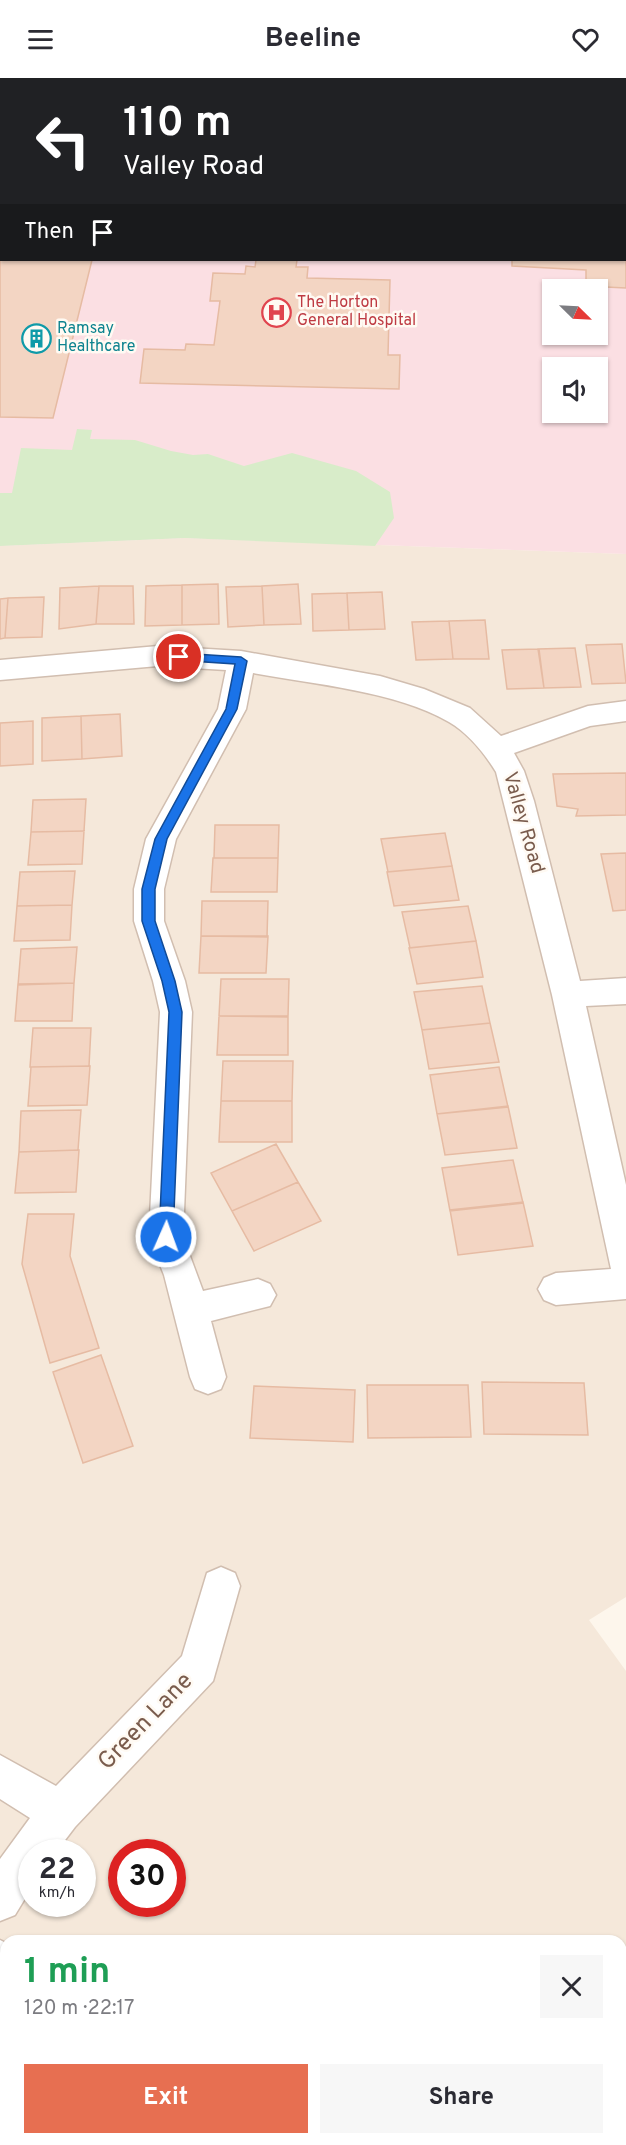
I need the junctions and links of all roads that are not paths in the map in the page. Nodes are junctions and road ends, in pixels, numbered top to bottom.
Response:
1 (241, 661) junction
2 (0, 670) edge
3 (626, 711) edge
4 (496, 748) junction
5 (626, 991) edge
6 (568, 995) junction
7 (626, 1264) edge
8 (626, 1282) edge
9 (556, 1289) dead end
10 (258, 1295) dead end
11 (190, 1310) junction
12 (208, 1377) dead end
13 (221, 1586) dead end
14 (0, 1776) edge
15 (60, 1812) junction
16 (0, 1900) edge

1 - 2 street, Valley Road
1 - 4 street, Valley Road
1 - 11 street
3 - 4 street
4 - 6 street, Valley Road
5 - 6 street
6 - 7 street, Valley Road
8 - 9 street
10 - 11 street
11 - 12 street
13 - 15 street, Green Lane
14 - 15 street
15 - 16 street, Green Lane

